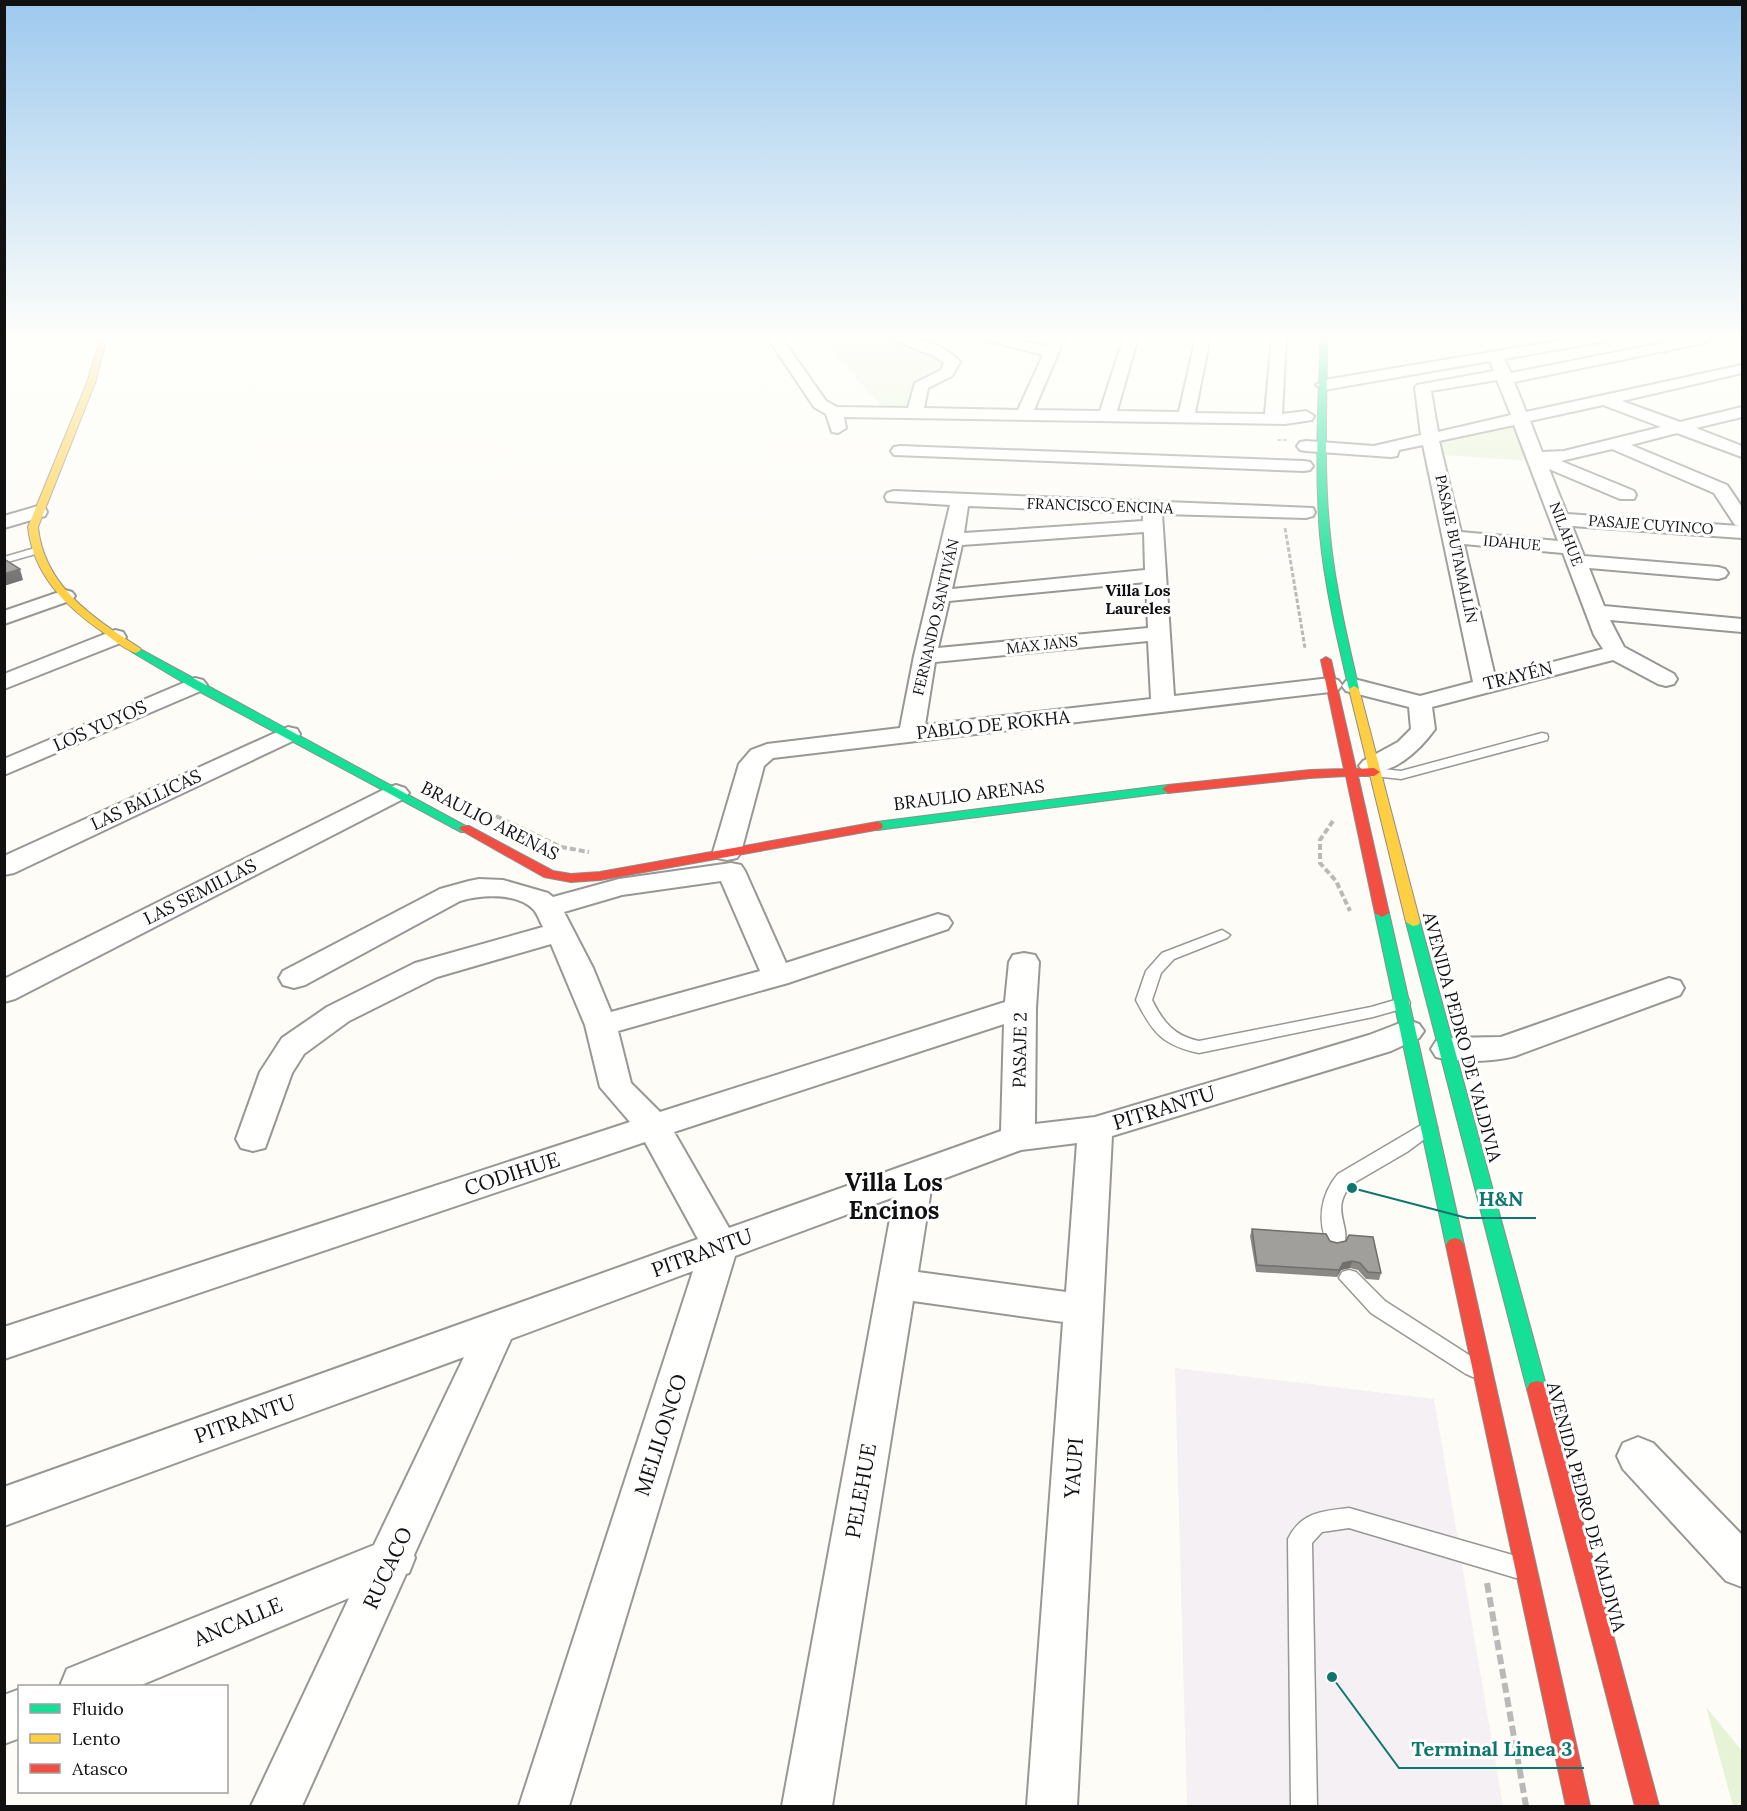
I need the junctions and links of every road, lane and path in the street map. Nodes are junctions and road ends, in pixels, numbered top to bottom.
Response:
1 (75, 422) edge
2 (1308, 422) edge
3 (1319, 422) edge
4 (1428, 422) edge
5 (1506, 422) edge
6 (1522, 422) edge
7 (1661, 422) edge
8 (1707, 422) edge
9 (1678, 428) junction
10 (1612, 443) junction
11 (1432, 446) junction
12 (1315, 447) junction
13 (900, 451) dead end
14 (1743, 452) edge
15 (1083, 458) junction
16 (1536, 458) junction
17 (1304, 471) joint
18 (1723, 493) junction
19 (1743, 494) edge
20 (1627, 495) dead end
21 (894, 497) dead end
22 (960, 500) junction
23 (1085, 505) junction
24 (38, 512) junction
25 (1306, 512) dead end
26 (1152, 517) junction
27 (1560, 519) junction
28 (1743, 521) edge
29 (4, 522) edge
30 (1743, 532) edge
31 (1453, 537) junction
32 (954, 540) junction
33 (35, 551) junction
34 (1574, 554) junction
35 (4, 560) edge
36 (1718, 573) dead end
37 (1156, 575) junction
38 (65, 596) junction
39 (940, 596) junction
40 (1596, 612) junction
41 (4, 618) edge
42 (1743, 626) edge
43 (1159, 633) junction
44 (115, 637) junction
45 (1324, 651) dead end
46 (1616, 652) junction
47 (925, 656) junction
48 (1665, 680) dead end
49 (4, 682) edge
50 (1485, 684) junction
51 (195, 685) junction
52 (1342, 686) junction
53 (1420, 703) junction
54 (1163, 706) junction
55 (288, 734) junction
56 (911, 734) junction
57 (1542, 736) dead end
58 (4, 768) edge
59 (1365, 770) junction
60 (396, 793) junction
61 (494, 814) dead end
62 (727, 852) junction
63 (596, 853) dead end
64 (4, 867) edge
65 (554, 920) junction
66 (938, 923) dead end
67 (1222, 935) dead end
68 (1024, 962) dead end
69 (777, 976) junction
70 (294, 978) dead end
71 (1669, 988) dead end
72 (4, 992) edge
73 (1020, 1008) junction
74 (1405, 1017) junction
75 (601, 1025) junction
76 (1447, 1049) junction
77 (654, 1126) junction
78 (1428, 1127) junction
79 (1095, 1129) junction
80 (1018, 1138) junction
81 (253, 1139) dead end
82 (916, 1175) junction
83 (1336, 1241) edge
84 (720, 1246) junction
85 (1349, 1278) dead end
86 (897, 1284) junction
87 (1084, 1310) junction
88 (497, 1327) junction
89 (4, 1343) edge
90 (1483, 1375) junction
91 (1638, 1455) dead end
92 (4, 1507) edge
93 (393, 1558) junction
94 (1743, 1566) edge
95 (1526, 1570) junction
96 (86, 1685) edge
97 (18, 1714) edge
98 (4, 1720) edge
99 (276, 1806) edge
100 (544, 1806) edge
101 (807, 1806) edge
102 (1052, 1806) edge
103 (1304, 1806) edge
104 (1578, 1806) edge
105 (1647, 1806) edge

1 - 24 main road, BRAULIO ARENAS
2 - 12 main road, AVENIDA PEDRO DE VALDIVIA
3 - 12 main road, AVENIDA PEDRO DE VALDIVIA
4 - 11 street, PASAJE BUTAMALLÍN
5 - 11 street
6 - 16 street, NILAHUE
7 - 9 street
8 - 9 street
9 - 10 street
9 - 14 street
10 - 16 street
10 - 18 street
11 - 12 street
11 - 31 street, PASAJE BUTAMALLÍN
12 - 17 main road, AVENIDA PEDRO DE VALDIVIA
12 - 52 main road, AVENIDA PEDRO DE VALDIVIA
13 - 15 street
15 - 17 street
15 - 23 street
16 - 20 street
16 - 27 street, NILAHUE
18 - 19 street
18 - 28 street
21 - 22 street, FRANCISCO ENCINA
22 - 23 street, FRANCISCO ENCINA
22 - 32 street, FERNANDO SANTIVÁN
23 - 26 street, FRANCISCO ENCINA
24 - 29 street
24 - 33 main road, BRAULIO ARENAS
25 - 26 street, FRANCISCO ENCINA
26 - 32 street
26 - 37 street
27 - 30 street, PASAJE CUYINCO
27 - 34 street, NILAHUE
31 - 34 street, IDAHUE
31 - 50 street, PASAJE BUTAMALLÍN
32 - 39 street, FERNANDO SANTIVÁN
33 - 35 lane
33 - 38 main road, BRAULIO ARENAS
34 - 36 street, IDAHUE
34 - 40 street, NILAHUE
37 - 39 street
37 - 43 street
38 - 41 street
38 - 44 main road, BRAULIO ARENAS
39 - 47 street, FERNANDO SANTIVÁN
40 - 42 street
40 - 46 street, NILAHUE
43 - 47 street, MAX JANS
43 - 54 street
44 - 49 street
44 - 51 main road, BRAULIO ARENAS
45 - 52 main road, AVENIDA PEDRO DE VALDIVIA
46 - 48 street
46 - 50 street, TRAYÉN
47 - 56 street, FERNANDO SANTIVÁN
50 - 53 street, TRAYÉN
51 - 55 main road, BRAULIO ARENAS
51 - 58 street, LOS YUYOS
52 - 53 street
52 - 54 street, PABLO DE ROKHA
52 - 59 main road, AVENIDA PEDRO DE VALDIVIA
52 - 59 main road, AVENIDA PEDRO DE VALDIVIA
53 - 59 street
54 - 56 street, PABLO DE ROKHA
55 - 60 main road, BRAULIO ARENAS
55 - 64 street, LAS BALLICAS
56 - 62 street, PABLO DE ROKHA
57 - 59 lane
59 - 62 main road, BRAULIO ARENAS
59 - 74 main road, AVENIDA PEDRO DE VALDIVIA
59 - 76 main road, AVENIDA PEDRO DE VALDIVIA
60 - 62 main road, BRAULIO ARENAS
60 - 72 street, LAS SEMILLAS
61 - 63 path
65 - 69 street
65 - 70 street
65 - 75 street
65 - 81 street
66 - 69 street
67 - 74 lane
68 - 73 street, PASAJE 2
69 - 75 street
71 - 76 street
73 - 77 street, CODIHUE
73 - 80 street, PASAJE 2
74 - 78 main road, AVENIDA PEDRO DE VALDIVIA
74 - 79 street, PITRANTU
75 - 77 street
76 - 105 main road, AVENIDA PEDRO DE VALDIVIA
77 - 84 street
77 - 89 street, CODIHUE
78 - 83 lane
78 - 90 main road, AVENIDA PEDRO DE VALDIVIA
79 - 80 street, PITRANTU
79 - 87 street, YAUPI
80 - 82 street, PITRANTU
82 - 84 street, PITRANTU
82 - 86 street, PELEHUE
84 - 88 street, PITRANTU
84 - 100 street, MELILONCO
85 - 90 lane
86 - 87 street
86 - 101 street, PELEHUE
87 - 102 street, YAUPI
88 - 92 street, PITRANTU
88 - 93 street, RUCACO
90 - 95 main road, AVENIDA PEDRO DE VALDIVIA
91 - 94 street
93 - 96 street, ANCALLE
93 - 99 street, RUCACO
95 - 103 lane
95 - 104 main road, AVENIDA PEDRO DE VALDIVIA
97 - 98 street

